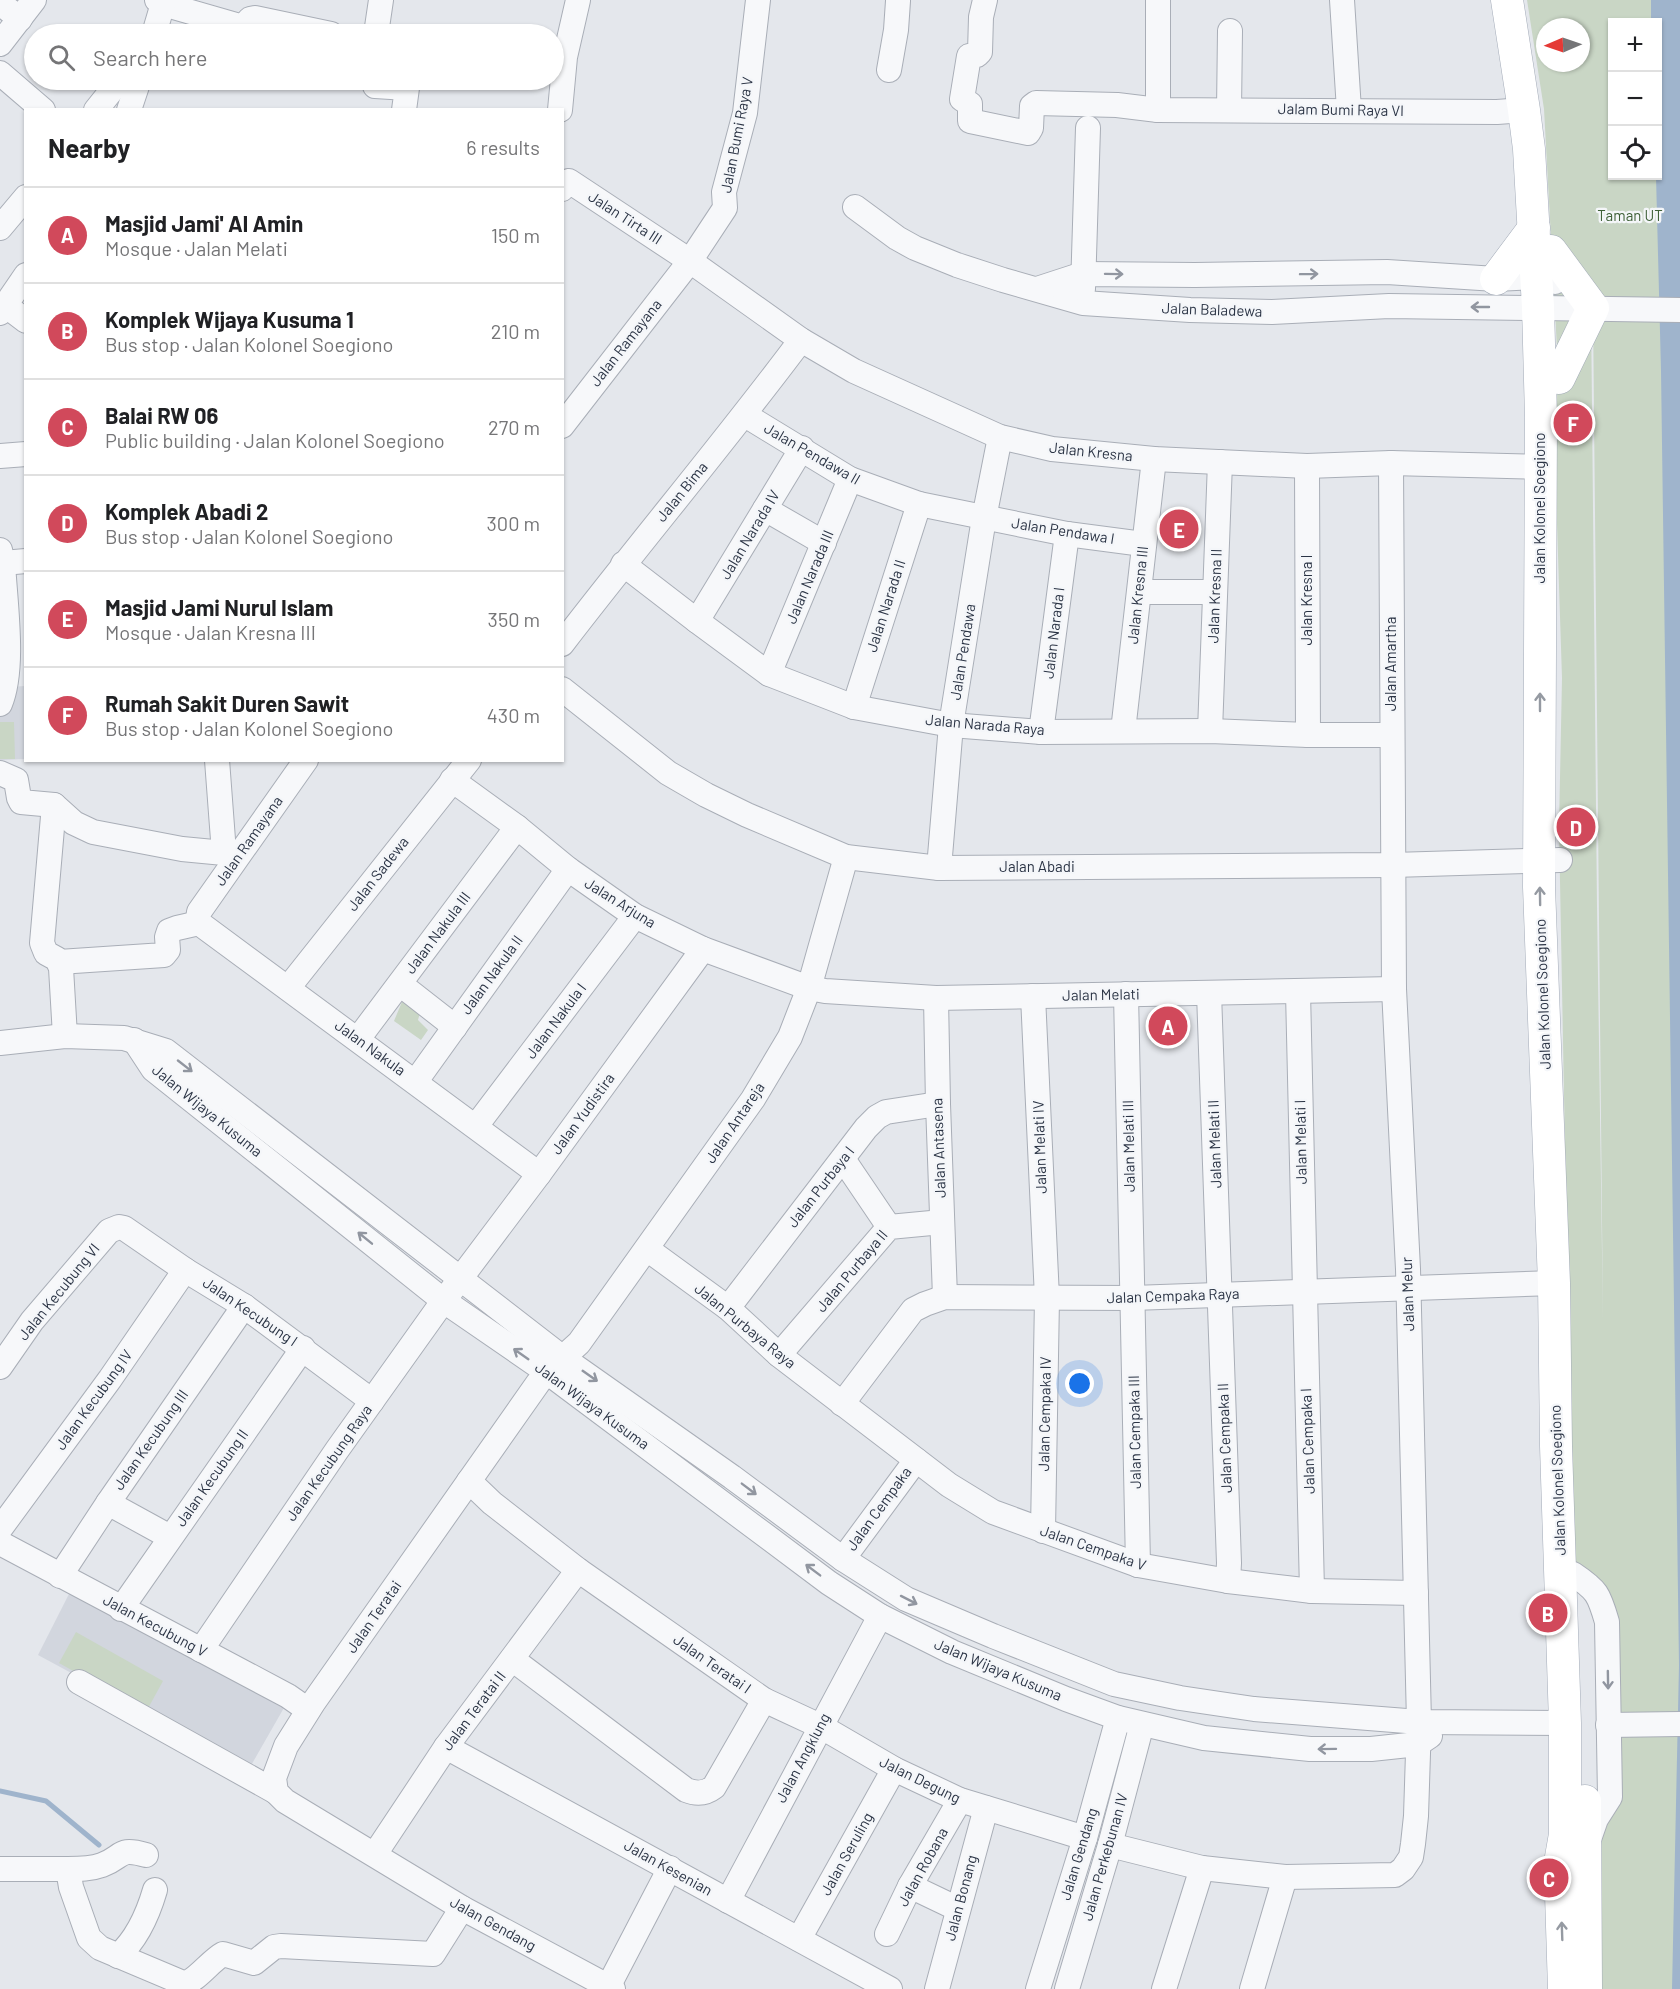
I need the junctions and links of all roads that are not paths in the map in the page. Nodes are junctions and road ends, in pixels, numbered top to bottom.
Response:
1 (381, 0) edge
2 (578, 0) edge
3 (758, 0) edge
4 (891, 0) edge
5 (899, 0) edge
6 (986, 0) edge
7 (1158, 0) edge
8 (1342, 0) edge
9 (1507, 0) edge
10 (1527, 0) edge
11 (161, 1) edge
12 (0, 3) edge
13 (27, 9) edge
14 (156, 24) edge
15 (234, 24) edge
16 (246, 24) edge
17 (284, 24) edge
18 (377, 24) edge
19 (1230, 31) dead end
20 (0, 44) edge
21 (564, 68) edge
22 (889, 70) dead end
23 (0, 74) edge
24 (112, 90) edge
25 (136, 90) edge
26 (407, 90) edge
27 (562, 90) edge
28 (41, 108) edge
29 (98, 108) edge
30 (130, 108) edge
31 (404, 108) edge
32 (560, 108) edge
33 (1158, 110) junction
34 (1229, 110) junction
35 (1350, 110) junction
36 (1524, 110) junction
37 (1088, 128) dead end
38 (565, 181) edge
39 (24, 199) edge
40 (855, 207) dead end
41 (3, 217) edge
42 (690, 261) junction
43 (1387, 272) junction
44 (1083, 274) junction
45 (1545, 276) junction
46 (24, 278) edge
47 (1496, 279) junction
48 (1037, 289) junction
49 (1083, 303) junction
50 (1389, 306) junction
51 (1596, 308) junction
52 (3, 309) edge
53 (1680, 310) edge
54 (24, 320) edge
55 (801, 340) junction
56 (1559, 378) junction
57 (745, 415) junction
58 (564, 423) edge
59 (999, 437) junction
60 (802, 448) junction
61 (24, 454) edge
62 (0, 456) edge
63 (1154, 459) junction
64 (1220, 462) junction
65 (1391, 463) junction
66 (1307, 466) junction
67 (1541, 467) junction
68 (850, 480) junction
69 (919, 504) junction
70 (765, 509) junction
71 (984, 518) junction
72 (1067, 534) junction
73 (824, 543) junction
74 (1143, 543) junction
75 (9, 558) edge
76 (623, 564) junction
77 (1140, 592) junction
78 (1215, 592) junction
79 (697, 621) junction
80 (564, 641) edge
81 (769, 674) junction
82 (564, 691) edge
83 (0, 704) edge
84 (854, 707) junction
85 (951, 725) junction
86 (1210, 730) junction
87 (1123, 731) junction
88 (1041, 732) junction
89 (1308, 735) junction
90 (1391, 735) junction
91 (217, 762) edge
92 (304, 762) edge
93 (467, 762) edge
94 (0, 773) edge
95 (452, 780) junction
96 (54, 806) junction
97 (517, 827) junction
98 (230, 856) junction
99 (846, 857) junction
100 (1550, 860) junction
101 (1393, 865) junction
102 (939, 868) junction
103 (568, 869) junction
104 (635, 916) junction
105 (199, 923) junction
106 (704, 949) junction
107 (59, 962) junction
108 (400, 984) junction
109 (809, 987) junction
110 (288, 988) junction
111 (1394, 989) junction
112 (1298, 992) junction
113 (1209, 993) junction
114 (1126, 994) junction
115 (1033, 996) junction
116 (936, 998) junction
117 (455, 1027) junction
118 (65, 1036) junction
119 (358, 1039) junction
120 (134, 1040) junction
121 (0, 1043) edge
122 (416, 1081) junction
123 (938, 1104) junction
124 (476, 1126) junction
125 (843, 1159) junction
126 (539, 1174) junction
127 (942, 1222) junction
128 (889, 1227) junction
129 (124, 1228) joint
130 (647, 1249) junction
131 (185, 1270) junction
132 (460, 1278) junction
133 (1554, 1283) junction
134 (1408, 1288) junction
135 (1304, 1292) junction
136 (1221, 1295) junction
137 (945, 1297) junction
138 (1047, 1298) junction
139 (1133, 1298) junction
140 (444, 1301) junction
141 (244, 1306) junction
142 (728, 1308) junction
143 (303, 1348) junction
144 (779, 1355) junction
145 (555, 1365) junction
146 (0, 1367) edge
147 (372, 1401) junction
148 (842, 1404) junction
149 (916, 1460) junction
150 (469, 1481) junction
151 (108, 1503) junction
152 (0, 1529) edge
153 (1043, 1531) junction
154 (170, 1537) junction
155 (0, 1543) edge
156 (847, 1561) junction
157 (1138, 1565) junction
158 (578, 1570) junction
159 (1573, 1574) junction
160 (60, 1576) junction
161 (1228, 1581) junction
162 (837, 1588) junction
163 (1312, 1591) junction
164 (1416, 1593) junction
165 (121, 1609) junction
166 (880, 1616) junction
167 (201, 1650) junction
168 (513, 1659) junction
169 (79, 1682) dead end
170 (764, 1700) junction
171 (308, 1710) junction
172 (1118, 1718) junction
173 (1565, 1723) junction
174 (1142, 1724) junction
175 (1680, 1724) edge
176 (1616, 1725) junction
177 (820, 1726) junction
178 (1418, 1733) junction
179 (446, 1747) junction
180 (894, 1769) junction
181 (276, 1792) junction
182 (960, 1800) junction
183 (986, 1808) junction
184 (1084, 1838) junction
185 (1110, 1845) junction
186 (1586, 1850) junction
187 (375, 1854) junction
188 (146, 1855) dead end
189 (670, 1868) junction
190 (1202, 1868) junction
191 (0, 1869) edge
192 (68, 1869) junction
193 (1285, 1877) junction
194 (910, 1886) junction
195 (155, 1890) dead end
196 (728, 1901) junction
197 (462, 1908) junction
198 (958, 1909) junction
199 (887, 1934) dead end
200 (799, 1939) junction
201 (118, 1956) junction
202 (610, 1988) edge
203 (890, 1989) edge
204 (937, 1989) edge
205 (1038, 1989) edge
206 (1067, 1989) edge
207 (1164, 1989) edge
208 (1252, 1989) edge
209 (1563, 1989) edge
210 (1586, 1989) edge

1 - 18 street
2 - 21 street
3 - 42 street, Jalan Bumi Raya V
4 - 5 street
5 - 22 street
6 - 33 street, Jalam Bumi Raya VI
7 - 33 street
8 - 35 street
9 - 36 main road, Jalan Kolonel Soegiono
10 - 45 main road, Jalan Kolonel Soegiono
11 - 14 street
11 - 15 street
12 - 13 street
13 - 20 street
16 - 17 street
19 - 34 street
23 - 28 street
24 - 29 street
25 - 30 street
26 - 31 street
27 - 32 street
33 - 34 street, Jalam Bumi Raya VI
34 - 35 street, Jalam Bumi Raya VI
35 - 36 street, Jalam Bumi Raya VI
36 - 45 main road, Jalan Kolonel Soegiono
37 - 44 street
38 - 42 street, Jalan Tirta III
39 - 41 street
40 - 48 street, Jalan Baladewa
42 - 55 street, Jalan Kresna
42 - 58 street, Jalan Ramayana
44 -> 43 street
43 - 47 street
43 - 50 street
44 - 48 street
44 - 49 street
45 - 47 main road
45 - 47 street
45 -> 50 street, Jalan Baladewa
45 - 51 main road
45 - 51 street
45 - 56 main road, Jalan Kolonel Soegiono
45 - 67 main road, Jalan Kolonel Soegiono
46 - 52 street
48 - 49 street, Jalan Baladewa
49 - 50 street, Jalan Baladewa
51 - 53 street
51 - 56 main road
52 - 54 street
55 - 57 street, Jalan Bima
55 - 59 street, Jalan Kresna
56 - 100 main road, Jalan Kolonel Soegiono
57 - 60 street, Jalan Pendawa II
57 - 76 street, Jalan Bima
59 - 63 street, Jalan Kresna
59 - 71 street, Jalan Pendawa
60 - 68 street, Jalan Pendawa II
60 - 70 street, Jalan Narada IV
61 - 62 street
63 - 64 street, Jalan Kresna
63 - 74 street, Jalan Kresna III
64 - 66 street, Jalan Kresna
64 - 78 street, Jalan Kresna II
65 - 66 street, Jalan Kresna
65 - 67 street, Jalan Kresna
65 - 90 street, Jalan Amartha
66 - 89 street, Jalan Kresna I
100 -> 67 main road, Jalan Kolonel Soegiono
68 - 69 street, Jalan Pendawa II
68 - 73 street, Jalan Narada III
69 - 71 street, Jalan Pendawa II
69 - 84 street, Jalan Narada II
70 - 73 street
70 - 79 street, Jalan Narada IV
71 - 72 street, Jalan Pendawa I
71 - 85 street, Jalan Pendawa
72 - 74 street, Jalan Pendawa I
72 - 88 street, Jalan Narada I
73 - 81 street, Jalan Narada III
74 - 77 street, Jalan Kresna III
75 - 83 street
76 - 79 street, Jalan Narada Raya
76 - 80 street, Jalan Bima
77 - 78 street
77 - 87 street, Jalan Kresna III
78 - 86 street, Jalan Kresna II
79 - 81 street, Jalan Narada Raya
81 - 84 street, Jalan Narada Raya
82 - 99 street, Jalan Abadi
84 - 85 street, Jalan Narada Raya
85 - 88 street, Jalan Narada Raya
85 - 102 street, Jalan Pendawa
86 - 87 street, Jalan Narada Raya
86 - 89 street, Jalan Narada Raya
87 - 88 street, Jalan Narada Raya
89 - 90 street, Jalan Narada Raya
90 - 101 street, Jalan Amartha
91 - 98 street
92 - 98 street, Jalan Ramayana
93 - 95 street, Jalan Sadewa
94 - 96 street
95 - 97 street, Jalan Arjuna
95 - 110 street, Jalan Sadewa
96 - 98 street
96 - 107 street
97 - 103 street, Jalan Arjuna
97 - 108 street, Jalan Nakula III
98 - 105 street, Jalan Ramayana
99 - 102 street, Jalan Abadi
99 - 109 street, Jalan Antareja
100 - 101 street, Jalan Abadi
133 -> 100 main road, Jalan Kolonel Soegiono
100 - 159 main road, Jalan Kolonel Soegiono
101 - 102 street, Jalan Abadi
101 - 111 street, Jalan Melur
103 - 104 street, Jalan Arjuna
103 - 117 street, Jalan Nakula II
104 - 106 street, Jalan Arjuna
104 - 124 street, Jalan Nakula I
105 - 107 street
105 - 110 street, Jalan Nakula
106 - 109 street, Jalan Arjuna
106 - 126 street, Jalan Yudistira
107 - 118 street
108 - 117 street
108 - 119 street, Jalan Nakula III
109 - 116 street, Jalan Melati
109 - 130 street, Jalan Antareja
110 - 119 street, Jalan Nakula
111 - 112 street, Jalan Melati
111 - 134 street, Jalan Melur
112 - 113 street, Jalan Melati
112 - 135 street, Jalan Melati I
113 - 114 street, Jalan Melati
113 - 136 street, Jalan Melati II
114 - 115 street, Jalan Melati
114 - 139 street, Jalan Melati III
115 - 116 street, Jalan Melati
115 - 138 street, Jalan Melati IV
116 - 123 street, Jalan Antasena
117 - 122 street, Jalan Nakula II
118 - 120 street
118 - 121 street
119 - 122 street, Jalan Nakula
120 -> 132 street, Jalan Wijaya Kusuma
140 -> 120 street, Jalan Wijaya Kusuma
122 - 124 street, Jalan Nakula
123 - 125 street, Jalan Purbaya I
123 - 127 street, Jalan Antasena
124 - 126 street, Jalan Nakula
125 - 128 street
125 - 142 street, Jalan Purbaya I
126 - 132 street, Jalan Yudistira
127 - 128 street, Jalan Purbaya II
127 - 137 street, Jalan Antasena
128 - 144 street, Jalan Purbaya II
129 - 131 street, Jalan Kecubung I
129 - 146 street, Jalan Kecubung VI
130 - 142 street, Jalan Purbaya Raya
130 - 145 street, Jalan Antareja
131 - 141 street, Jalan Kecubung I
131 - 152 street, Jalan Kecubung IV
132 - 140 street, Jalan Kecubung Raya
132 - 145 street, Jalan Wijaya Kusuma
133 - 134 street, Jalan Cempaka Raya
133 - 173 main road, Jalan Kolonel Soegiono
134 - 135 street, Jalan Cempaka Raya
134 - 164 street, Jalan Melur
135 - 136 street, Jalan Cempaka Raya
135 - 163 street, Jalan Cempaka I
136 - 139 street, Jalan Cempaka Raya
136 - 161 street, Jalan Cempaka II
137 - 138 street, Jalan Cempaka Raya
137 - 148 street, Jalan Cempaka Raya
138 - 139 street, Jalan Cempaka Raya
138 - 153 street, Jalan Cempaka IV
139 - 157 street, Jalan Cempaka III
145 -> 140 street, Jalan Wijaya Kusuma
140 - 147 street, Jalan Kecubung Raya
141 - 143 street, Jalan Kecubung I
141 - 151 street, Jalan Kecubung III
142 - 144 street, Jalan Purbaya Raya
143 - 147 street, Jalan Kecubung I
143 - 154 street, Jalan Kecubung II
144 - 148 street, Jalan Purbaya Raya
145 - 150 street, Jalan Teratai
145 -> 156 street, Jalan Wijaya Kusuma
162 -> 145 street, Jalan Wijaya Kusuma
147 - 167 street, Jalan Kecubung Raya
148 - 149 street, Jalan Cempaka V
149 - 153 street, Jalan Cempaka V
149 - 156 street, Jalan Cempaka
150 - 158 street, Jalan Teratai I
150 - 171 street, Jalan Teratai
151 - 154 street
151 - 160 street, Jalan Kecubung III
153 - 157 street, Jalan Cempaka V
154 - 165 street, Jalan Kecubung II
155 - 160 street, Jalan Kecubung V
156 - 162 street
156 -> 178 street, Jalan Wijaya Kusuma
157 - 161 street, Jalan Cempaka V
158 - 168 street, Jalan Teratai II
158 - 170 street, Jalan Teratai I
159 -> 176 street
159 - 186 main road, Jalan Kolonel Soegiono
160 - 165 street, Jalan Kecubung V
161 - 163 street, Jalan Cempaka V
162 - 166 street, Jalan Wijaya Kusuma
163 - 164 street, Jalan Cempaka V
164 - 178 street, Jalan Melur
165 - 167 street, Jalan Kecubung V
166 - 172 street, Jalan Wijaya Kusuma
166 - 177 street, Jalan Angklung
167 - 171 street, Jalan Kecubung V
168 - 170 street, Jalan Teratai I
168 - 179 street, Jalan Teratai II
169 - 181 street
170 - 177 street, Jalan Degung
171 - 181 street, Jalan Teratai
172 - 174 street, Jalan Wijaya Kusuma
172 - 184 street, Jalan Gendang
173 - 178 street, Jalan Wijaya Kusuma
209 -> 173 main road, Jalan Kolonel Soegiono
178 -> 174 street, Jalan Wijaya Kusuma
174 - 185 street, Jalan Perkebunan IV
175 - 176 street
176 - 186 street
177 - 180 street, Jalan Degung
177 - 196 street, Jalan Angklung
178 - 193 street, Jalan Melur
179 - 187 street, Jalan Teratai II
179 - 189 street, Jalan Kesenian
180 - 182 street, Jalan Degung
180 - 200 street, Jalan Seruling
181 - 187 street
182 - 183 street, Jalan Degung
182 - 194 street, Jalan Robana
183 - 184 street, Jalan Degung
183 - 198 street, Jalan Bonang
184 - 205 street, Jalan Gendang
185 - 190 street, Jalan Melur
185 - 206 street, Jalan Perkebunan IV
186 - 210 main road, Jalan Kolonel Soegiono
187 - 197 street, Jalan Gendang
188 - 192 street
189 - 196 street, Jalan Kesenian
189 - 202 street
190 - 193 street, Jalan Melur
190 - 207 street
191 - 192 street
192 - 201 street
193 - 208 street
194 - 198 street
194 - 199 street, Jalan Robana
195 - 201 street
196 - 200 street, Jalan Kesenian
197 - 201 street
197 - 202 street, Jalan Gendang
198 - 204 street, Jalan Bonang
200 - 203 street, Jalan Kesenian

